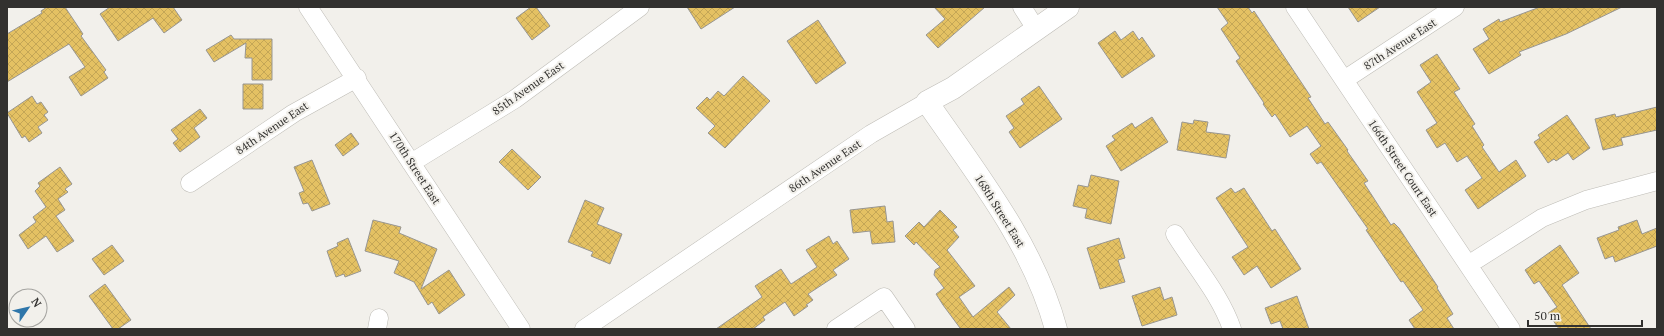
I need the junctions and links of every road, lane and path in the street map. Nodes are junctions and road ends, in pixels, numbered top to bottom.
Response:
1 (308, 7) edge
2 (640, 7) edge
3 (1022, 7) edge
4 (1068, 7) edge
5 (1295, 7) edge
6 (1455, 7) edge
7 (1036, 28) junction
8 (356, 78) junction
9 (1344, 80) junction
10 (927, 102) junction
11 (411, 163) junction
12 (1657, 181) edge
13 (190, 183) dead end
14 (1175, 234) dead end
15 (1468, 265) junction
16 (522, 329) edge
17 (584, 329) edge
18 (836, 329) edge
19 (906, 329) edge
20 (1056, 329) edge
21 (1232, 329) edge
22 (1511, 329) edge

1 - 8 street, 170th Street East
2 - 11 street, 85th Avenue East
3 - 7 street
4 - 7 street, 86th Avenue East
5 - 9 street, 166th Street Court East
6 - 9 street, 87th Avenue East
7 - 10 street, 86th Avenue East
8 - 11 street, 170th Street East
8 - 13 street, 84th Avenue East
9 - 15 street, 166th Street Court East
10 - 17 street, 86th Avenue East
10 - 20 street, 168th Street East
11 - 16 street, 170th Street East
12 - 15 street
14 - 21 street
15 - 22 street, 166th Street Court East
18 - 19 street

